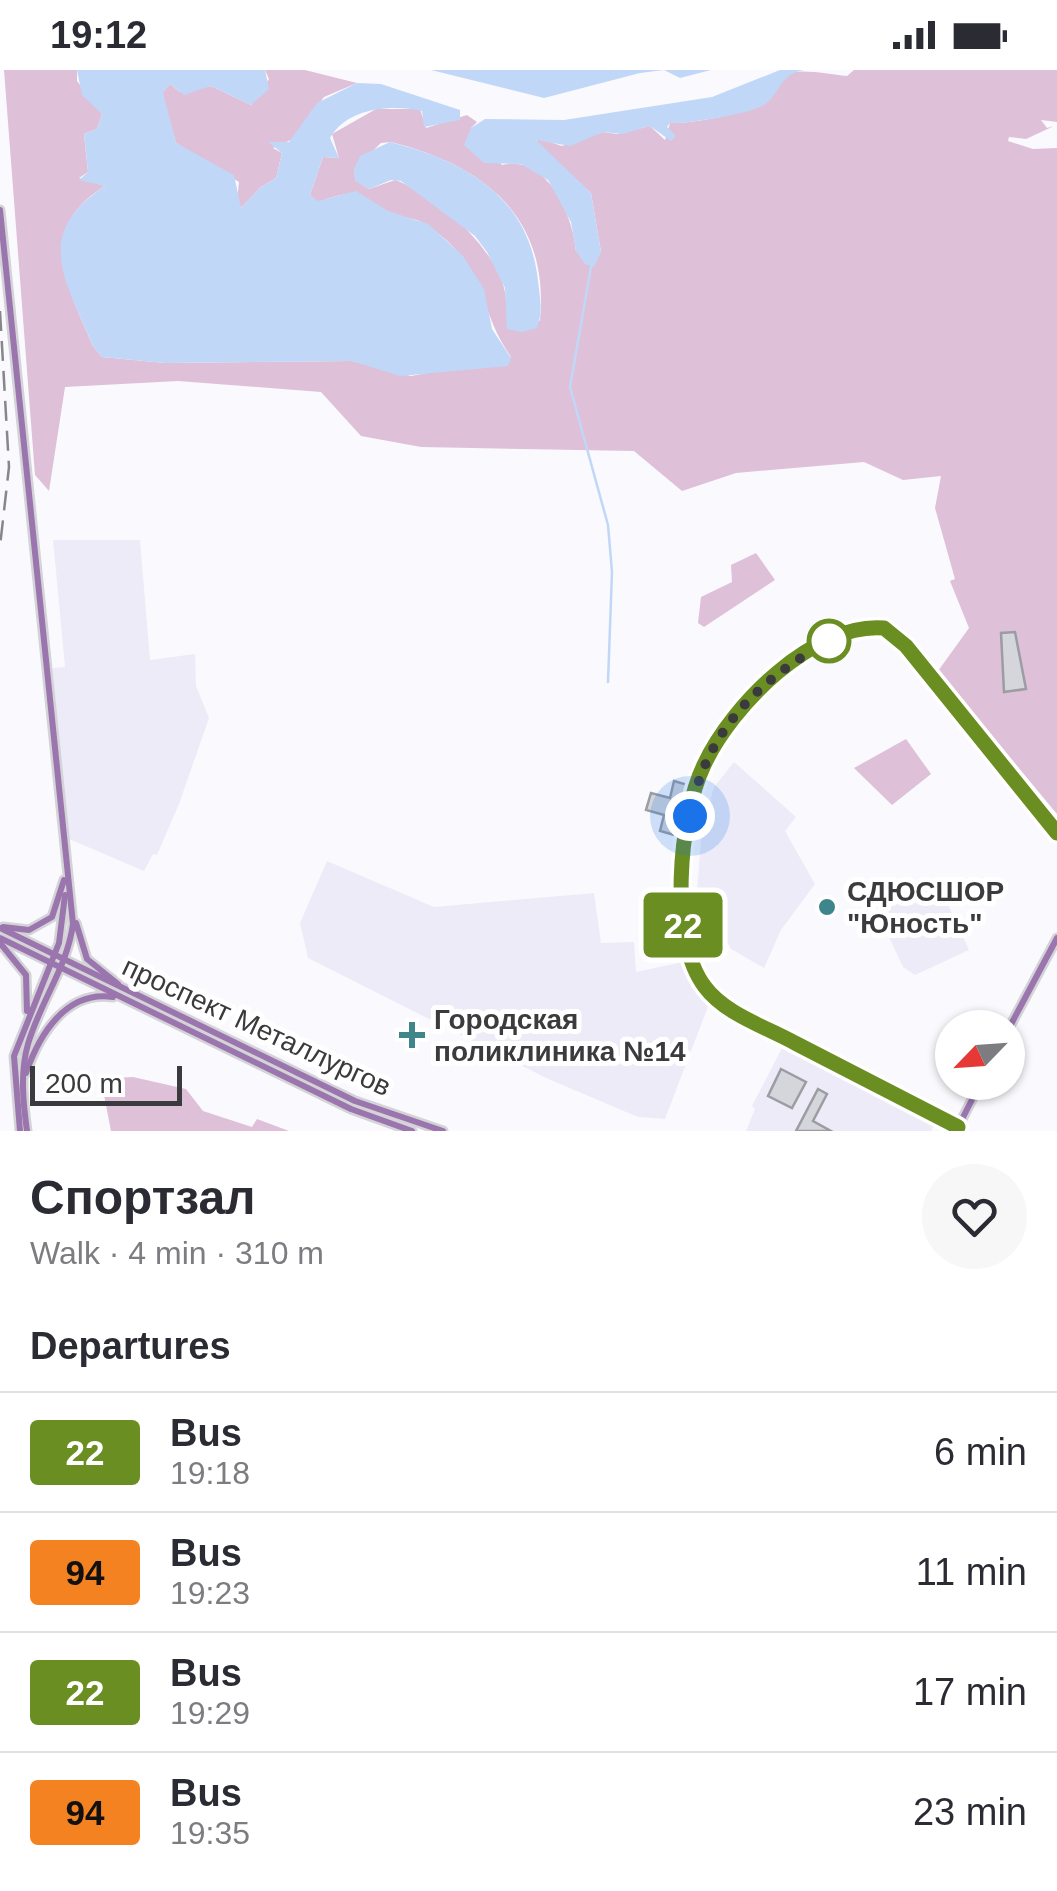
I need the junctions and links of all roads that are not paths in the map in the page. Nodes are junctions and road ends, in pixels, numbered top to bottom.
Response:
1 (0, 210) edge
2 (1057, 833) edge
3 (65, 873) junction
4 (0, 927) edge
5 (1057, 938) edge
6 (0, 941) edge
7 (54, 956) junction
8 (64, 961) junction
9 (51, 964) junction
10 (60, 969) junction
11 (124, 989) junction
12 (120, 998) junction
13 (1019, 1010) edge
14 (24, 1024) junction
15 (22, 1090) junction
16 (972, 1100) edge
17 (957, 1129) edge
18 (24, 1131) edge
19 (412, 1131) edge
20 (443, 1131) edge

1 - 3 main road
2 - 17 street
3 - 4 main road
3 - 7 main road
3 - 8 main road
3 - 11 main road
4 - 7 main road, проспект Металлургов
5 - 13 main road
6 - 9 main road, проспект Металлургов
6 - 14 main road
7 - 8 main road, проспект Металлургов
7 - 9 main road
8 - 10 main road
8 - 11 main road, проспект Металлургов
9 - 10 main road, проспект Металлургов
9 - 14 main road
10 - 12 main road, проспект Металлургов
10 - 15 main road
11 - 20 main road, проспект Металлургов
12 - 15 main road
12 - 19 main road, проспект Металлургов
14 - 18 main road
15 - 18 main road
16 - 17 main road

